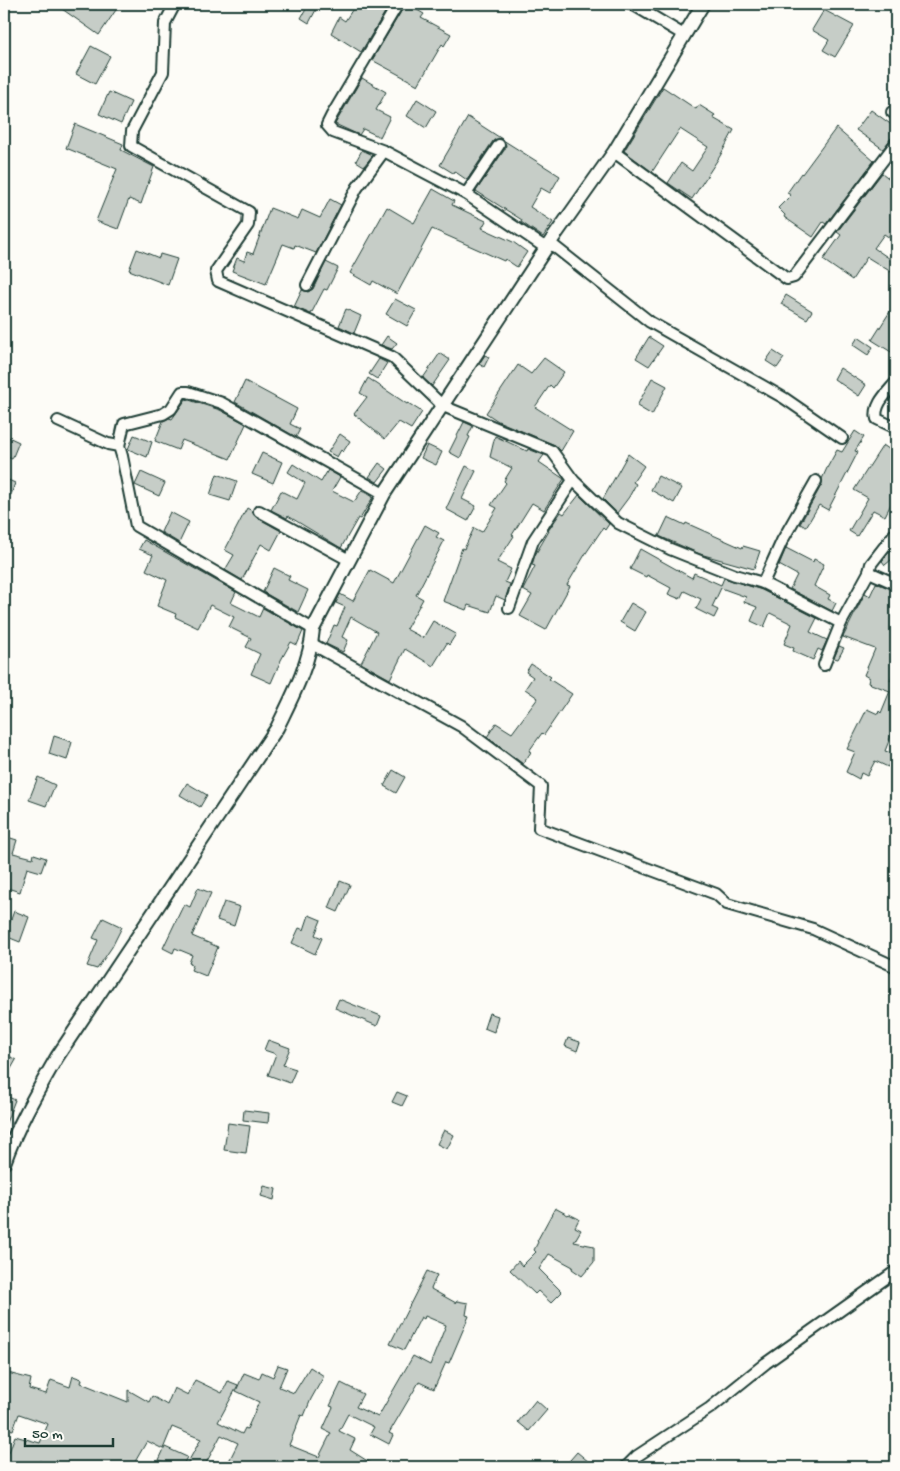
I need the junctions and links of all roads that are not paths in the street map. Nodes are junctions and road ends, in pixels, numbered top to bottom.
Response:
1 (175, 4) edge
2 (632, 4) edge
3 (700, 5) edge
4 (396, 6) dead end
5 (684, 35) junction
6 (896, 143) edge
7 (500, 145) dead end
8 (384, 151) junction
9 (614, 152) junction
10 (466, 194) junction
11 (548, 246) junction
12 (307, 285) dead end
13 (896, 382) edge
14 (442, 406) junction
15 (58, 421) dead end
16 (896, 428) edge
17 (842, 438) dead end
18 (119, 446) junction
19 (573, 480) junction
20 (816, 481) dead end
21 (384, 494) junction
22 (259, 511) dead end
23 (896, 532) edge
24 (350, 560) junction
25 (869, 572) junction
26 (763, 583) junction
27 (896, 584) edge
28 (509, 608) dead end
29 (840, 623) junction
30 (314, 629) junction
31 (312, 644) junction
32 (824, 665) dead end
33 (896, 967) edge
34 (4, 1163) edge
35 (896, 1272) edge
36 (626, 1467) edge

1 - 14 street
2 - 5 street
3 - 5 street
4 - 8 street
5 - 9 street
6 - 9 street
7 - 10 street
8 - 10 street
8 - 12 street
9 - 11 street
10 - 11 street
11 - 14 street
11 - 17 street
13 - 16 street
14 - 19 street
14 - 21 street
15 - 18 street
18 - 21 street
18 - 30 street
19 - 26 street
19 - 28 street
20 - 26 street
21 - 24 street
22 - 24 street
23 - 25 street
24 - 30 street
25 - 27 street
25 - 29 street
26 - 29 street
29 - 32 street
30 - 31 street
31 - 33 street
31 - 34 street
35 - 36 street

